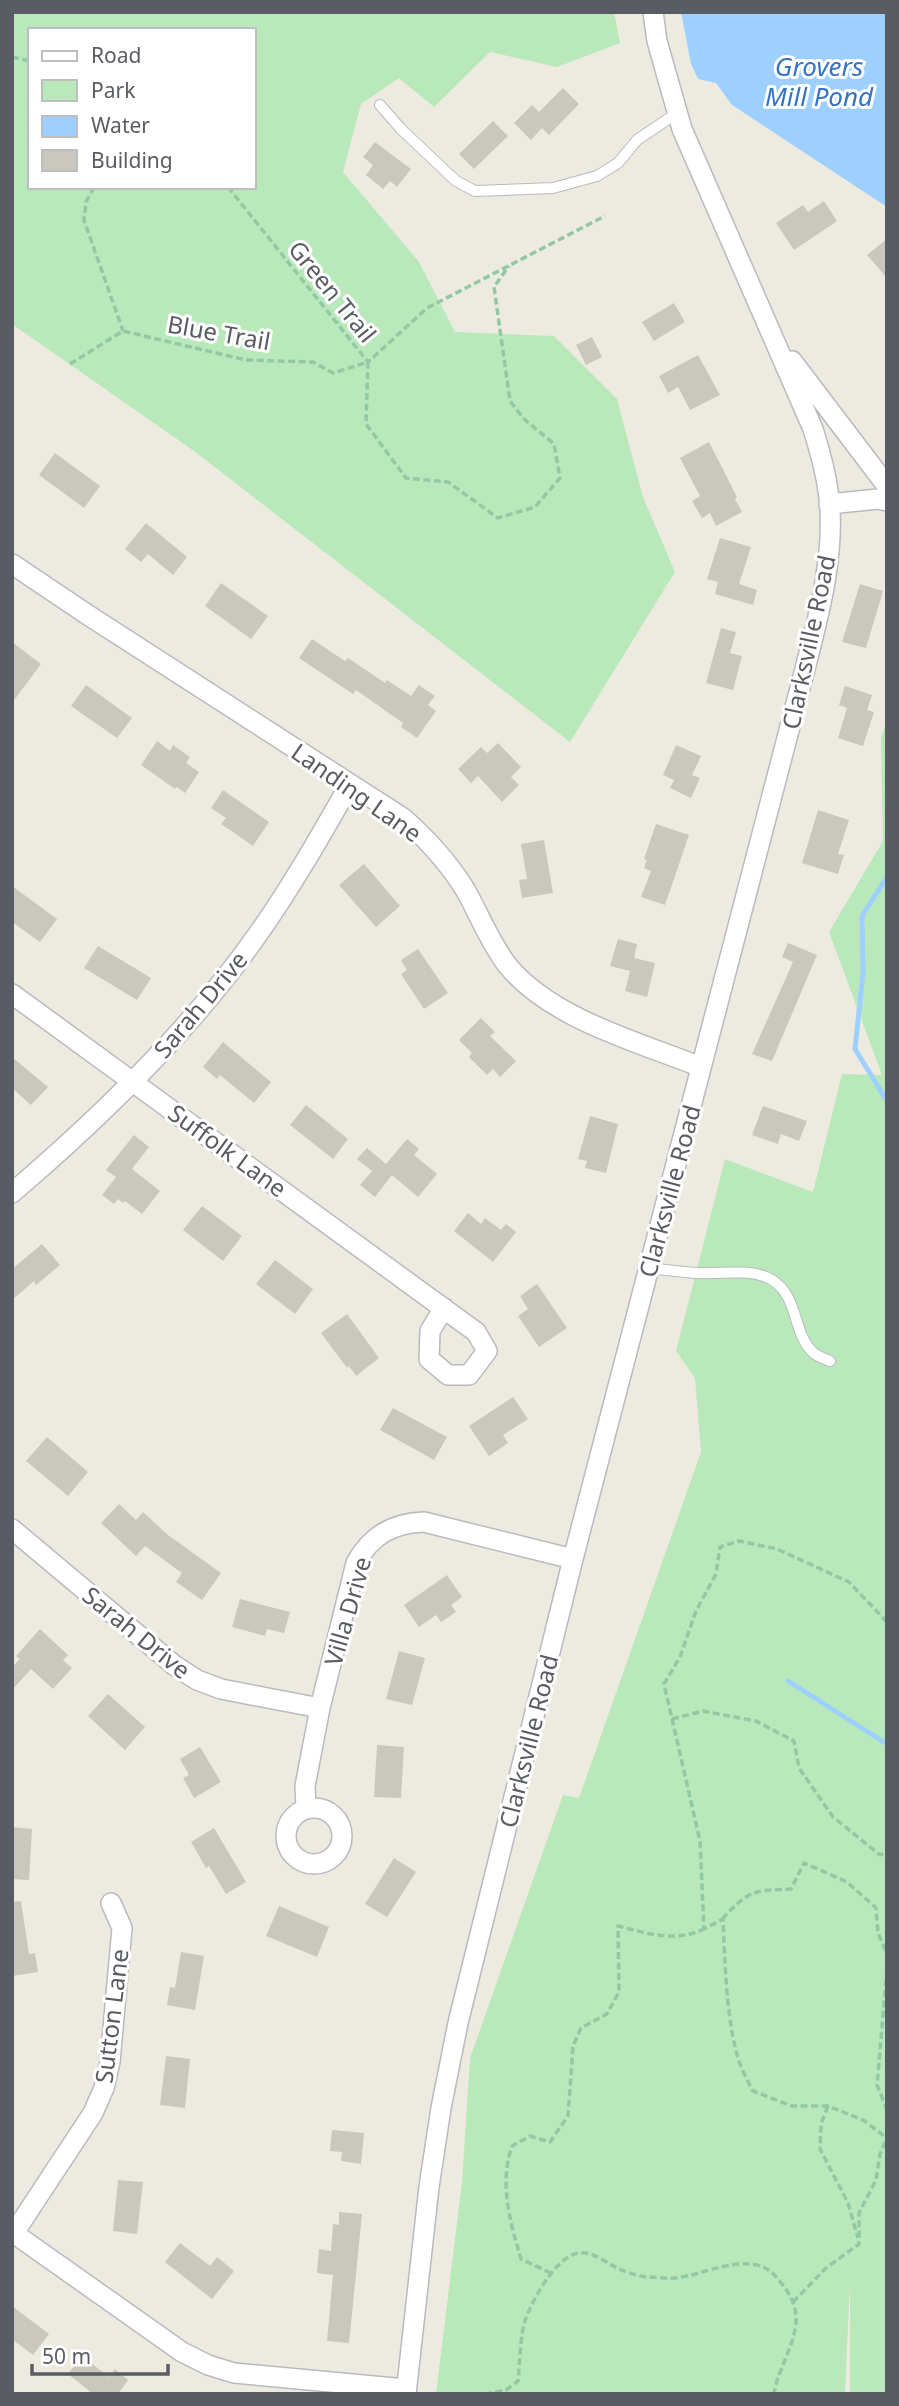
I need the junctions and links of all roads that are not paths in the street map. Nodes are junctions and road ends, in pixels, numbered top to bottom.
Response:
1 (653, 12) edge
2 (380, 105) dead end
3 (677, 113) junction
4 (770, 332) junction
5 (887, 486) edge
6 (887, 501) edge
7 (829, 503) junction
8 (12, 564) edge
9 (350, 784) junction
10 (12, 994) edge
11 (701, 1067) junction
12 (133, 1081) junction
13 (12, 1193) edge
14 (649, 1268) junction
15 (444, 1308) junction
16 (830, 1361) dead end
17 (12, 1529) edge
18 (573, 1559) junction
19 (320, 1709) junction
20 (306, 1808) dead end
21 (110, 1903) dead end
22 (13, 2232) edge
23 (406, 2391) edge

1 - 3 street, Clarksville Road
2 - 3 lane
3 - 4 street, Clarksville Road
4 - 5 street
4 - 7 street, Clarksville Road
6 - 7 street
7 - 11 street, Clarksville Road
8 - 9 street, Landing Lane
9 - 11 street, Landing Lane
9 - 12 street, Sarah Drive
10 - 12 street, Suffolk Lane
11 - 14 street, Clarksville Road
12 - 13 street, Sarah Drive
12 - 15 street, Suffolk Lane
14 - 16 lane
14 - 18 street, Clarksville Road
15 - 15 street, Suffolk Lane
17 - 19 street, Sarah Drive
18 - 19 street, Villa Drive
18 - 23 street, Clarksville Road
19 - 20 street, Villa Drive
21 - 22 street, Sutton Lane
22 - 23 street

